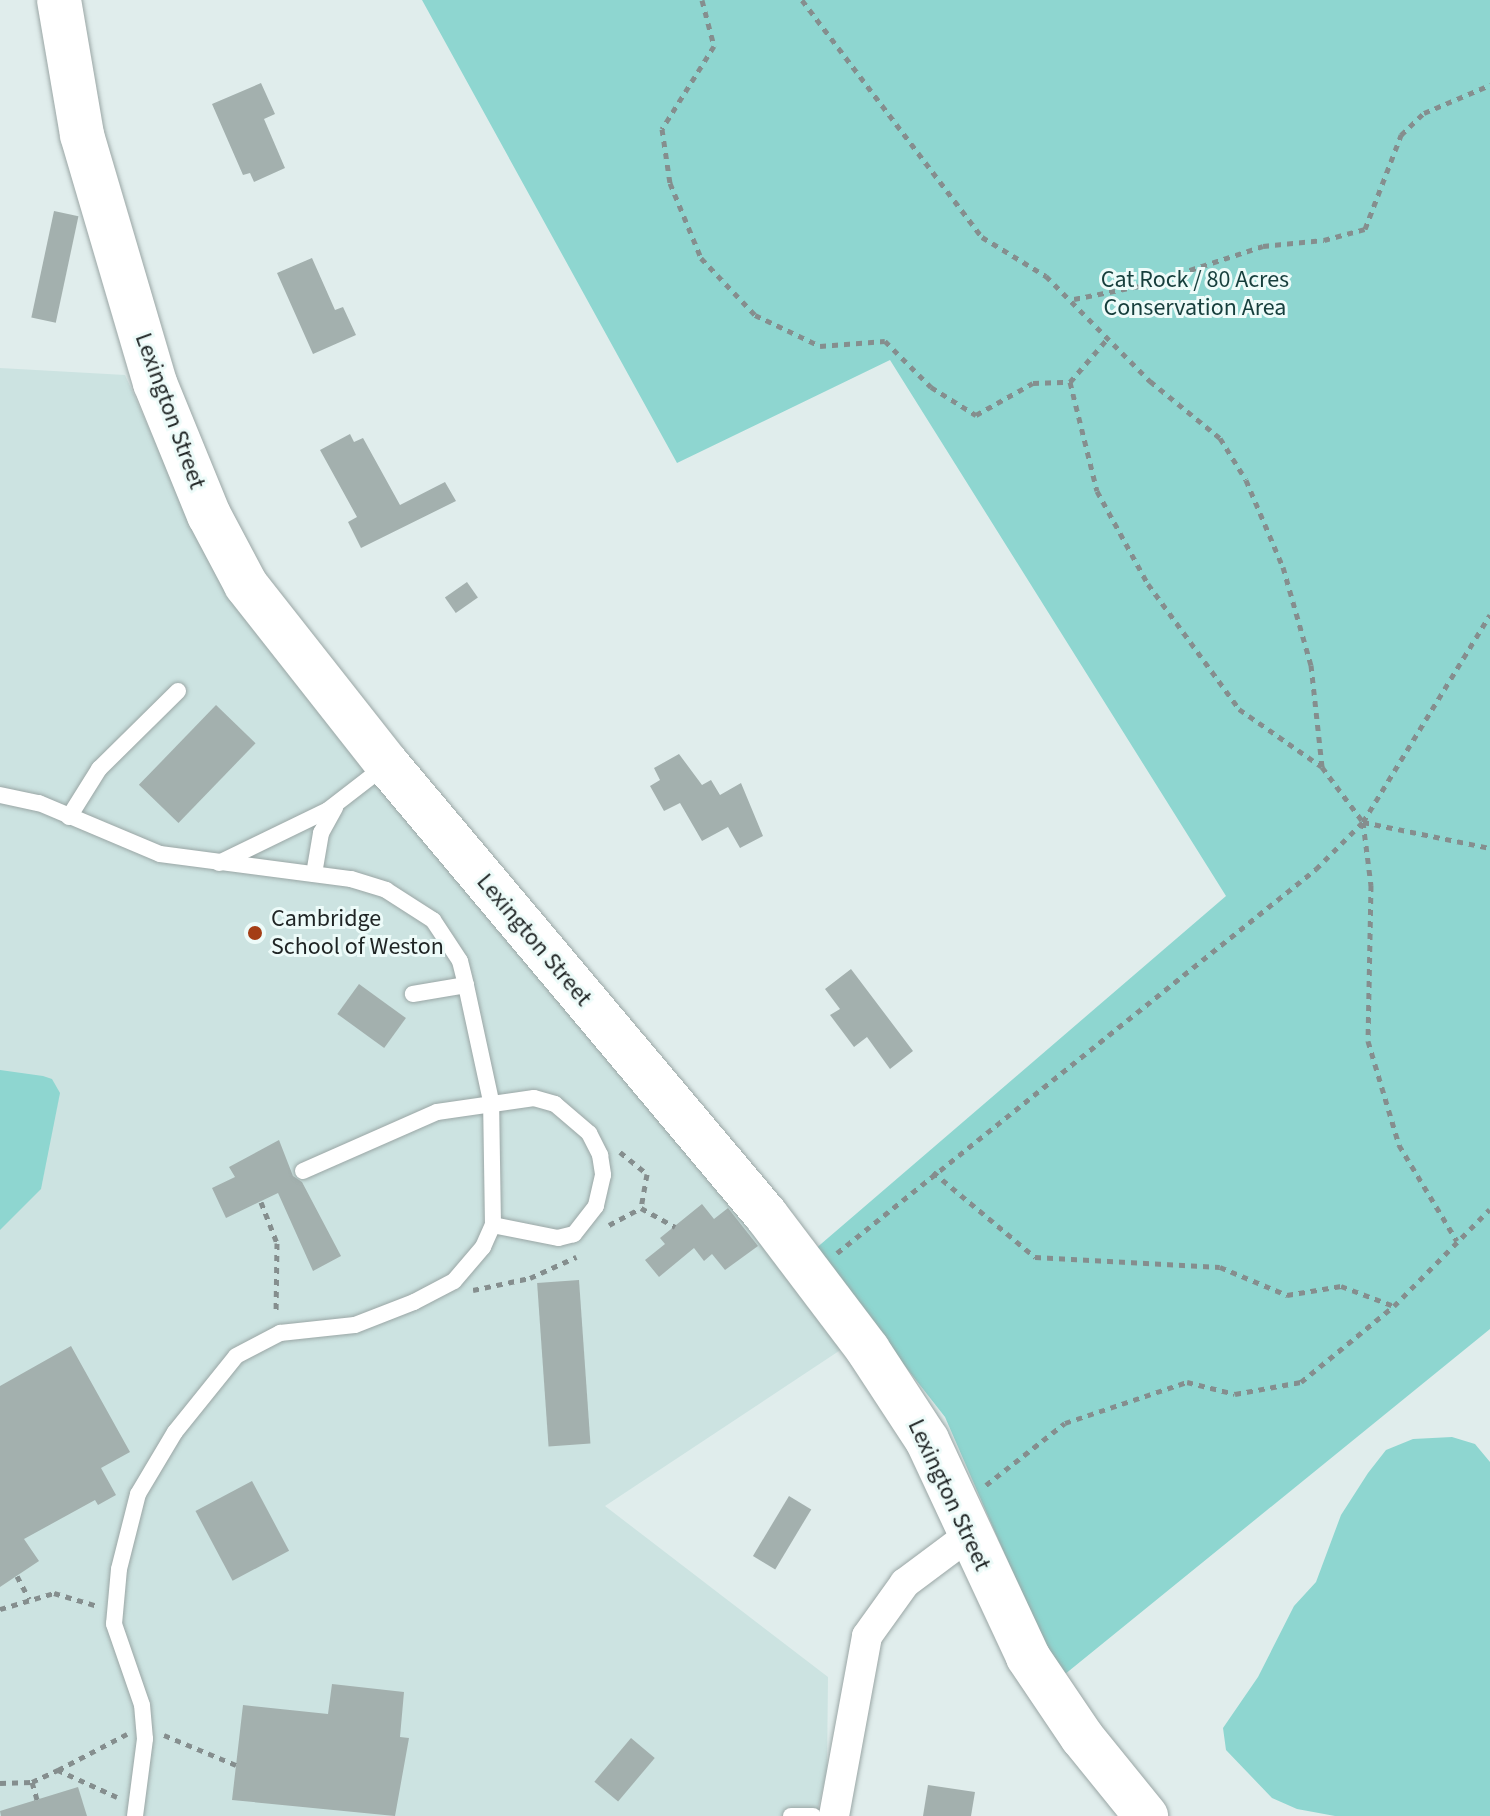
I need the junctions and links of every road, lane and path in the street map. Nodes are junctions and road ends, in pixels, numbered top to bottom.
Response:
1 (59, 0) edge
2 (802, 0) edge
3 (706, 2) edge
4 (1490, 85) edge
5 (1073, 299) junction
6 (1108, 338) junction
7 (1070, 382) junction
8 (1490, 615) edge
9 (178, 691) dead end
10 (387, 764) junction
11 (1322, 767) junction
12 (0, 795) edge
13 (342, 801) junction
14 (69, 817) junction
15 (1363, 822) junction
16 (1490, 848) edge
17 (214, 864) junction
18 (314, 874) junction
19 (466, 985) junction
20 (413, 994) dead end
21 (491, 1101) junction
22 (600, 1155) junction
23 (303, 1171) dead end
24 (933, 1172) junction
25 (261, 1202) dead end
26 (641, 1208) dead end
27 (1490, 1209) edge
28 (493, 1225) junction
29 (1457, 1241) junction
30 (810, 1273) junction
31 (1394, 1306) junction
32 (280, 1333) junction
33 (962, 1522) junction
34 (17, 1576) dead end
35 (29, 1599) junction
36 (0, 1609) edge
37 (115, 1611) junction
38 (142, 1726) junction
39 (236, 1765) dead end
40 (58, 1770) junction
41 (32, 1782) junction
42 (0, 1783) edge
43 (37, 1800) dead end
44 (137, 1812) edge
45 (791, 1816) edge
46 (813, 1816) edge
47 (834, 1816) edge
48 (1146, 1816) edge

1 - 10 street, Lexington Street
2 - 5 path
3 - 7 path
4 - 5 path
5 - 6 path
6 - 7 path
6 - 11 path
7 - 11 path
8 - 15 path
9 - 14 lane
10 - 13 lane
10 - 30 street, Lexington Street
11 - 15 path
12 - 14 lane
13 - 17 lane
13 - 18 lane
14 - 17 lane
15 - 16 path
15 - 24 path
15 - 29 path
17 - 18 lane
18 - 19 lane
19 - 20 lane
19 - 21 lane
21 - 22 lane
21 - 23 lane
21 - 28 lane
22 - 26 path
22 - 28 lane
24 - 30 path
24 - 31 path
25 - 32 path
27 - 29 path
28 - 32 lane
29 - 31 path
30 - 33 street, Lexington Street
31 - 33 path
32 - 37 lane
33 - 47 street
33 - 48 street, Lexington Street
34 - 35 path
35 - 36 path
35 - 37 path
37 - 38 lane
38 - 39 path
38 - 40 path
38 - 44 lane
40 - 41 path
40 - 44 path
41 - 42 path
41 - 43 path
45 - 46 lane

